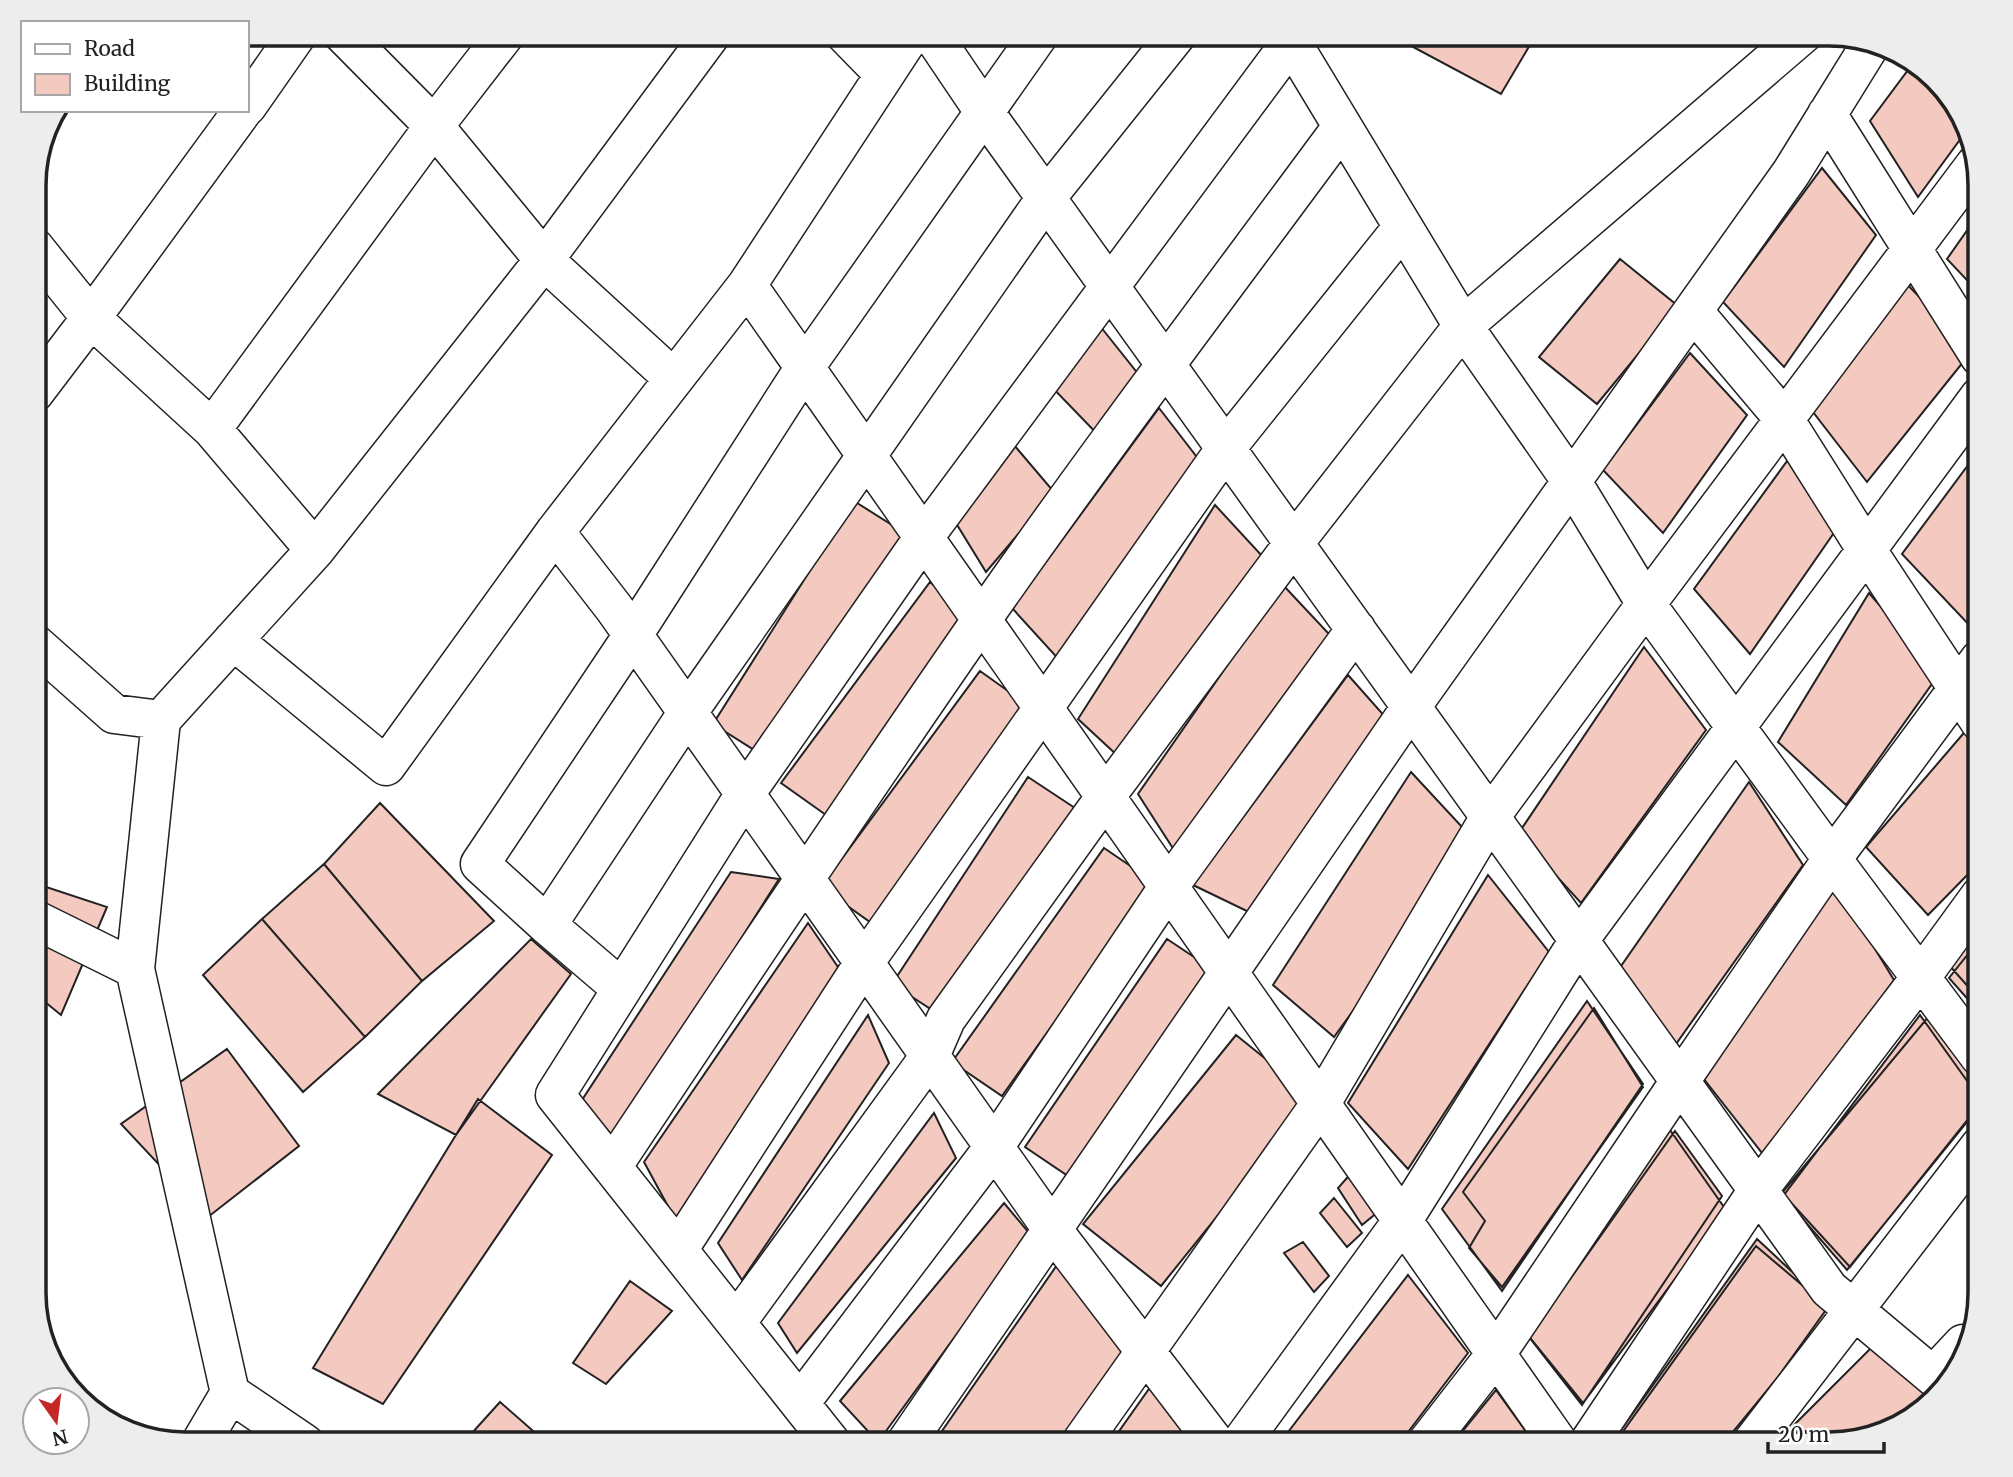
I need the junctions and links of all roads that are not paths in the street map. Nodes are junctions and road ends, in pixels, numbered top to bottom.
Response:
1 (289, 46) edge
2 (355, 46) edge
3 (496, 46) edge
4 (702, 46) edge
5 (857, 46) edge
6 (903, 46) edge
7 (940, 46) edge
8 (1031, 46) edge
9 (1168, 46) edge
10 (1282, 46) edge
11 (1293, 46) edge
12 (1789, 46) edge
13 (1866, 51) edge
14 (884, 74) junction
15 (248, 105) edge
16 (242, 112) edge
17 (985, 113) junction
18 (1827, 114) junction
19 (434, 126) junction
20 (1342, 127) junction
21 (1967, 176) edge
22 (1046, 198) junction
23 (1403, 227) junction
24 (1912, 250) junction
25 (544, 260) junction
26 (46, 262) edge
27 (747, 285) junction
28 (1111, 287) junction
29 (1693, 311) junction
30 (91, 318) junction
31 (1463, 327) junction
32 (1968, 338) edge
33 (1166, 365) junction
34 (805, 367) junction
35 (46, 377) edge
36 (674, 379) junction
37 (1968, 412) edge
38 (1784, 419) junction
39 (212, 429) junction
40 (1226, 448) junction
41 (867, 455) junction
42 (1572, 482) junction
43 (555, 533) junction
44 (924, 537) junction
45 (1294, 543) junction
46 (1866, 549) junction
47 (315, 550) junction
48 (1646, 604) junction
49 (982, 619) junction
50 (1356, 629) junction
51 (633, 635) junction
52 (233, 640) junction
53 (46, 654) edge
54 (1968, 675) edge
55 (1957, 690) junction
56 (1968, 705) edge
57 (1044, 707) junction
58 (1411, 707) junction
59 (688, 712) junction
60 (161, 720) junction
61 (1736, 727) junction
62 (745, 794) junction
63 (1106, 796) junction
64 (1490, 817) junction
65 (1832, 859) junction
66 (804, 878) junction
67 (1169, 886) junction
68 (1968, 912) edge
69 (46, 925) edge
70 (547, 925) junction
71 (1579, 940) junction
72 (864, 963) junction
73 (135, 969) junction
74 (1230, 972) junction
75 (1921, 977) junction
76 (622, 989) junction
77 (1968, 1040) edge
78 (930, 1056) junction
79 (1680, 1081) junction
80 (1321, 1102) junction
81 (994, 1147) junction
82 (1968, 1161) edge
83 (612, 1167) junction
84 (1758, 1189) junction
85 (1403, 1220) junction
86 (1052, 1229) junction
87 (678, 1250) junction
88 (1853, 1309) junction
89 (736, 1323) junction
90 (1145, 1351) junction
91 (1496, 1354) junction
92 (1937, 1380) edge
93 (230, 1393) junction
94 (800, 1403) junction
95 (207, 1432) edge
96 (287, 1432) edge
97 (823, 1432) edge
98 (913, 1432) edge
99 (1088, 1432) edge
100 (1207, 1432) edge
101 (1249, 1432) edge
102 (1435, 1432) edge
103 (1551, 1432) edge
104 (1596, 1432) edge
105 (1760, 1432) edge

1 - 15 street
2 - 19 street
3 - 19 street
4 - 25 street
5 - 14 street
6 - 14 street
7 - 17 street
8 - 17 street
9 - 22 street
10 - 28 street
11 - 20 street
12 - 31 street
13 - 18 street
14 - 27 street
16 - 30 street
17 - 22 street
17 - 34 street
18 - 24 street
18 - 29 street
19 - 25 street
19 - 39 street
20 - 23 street
20 - 33 street
21 - 24 street
22 - 28 street
22 - 41 street
23 - 31 street
23 - 40 street
24 - 32 street
24 - 38 street
25 - 36 street
25 - 47 street
26 - 30 street
27 - 34 street
27 - 36 street
28 - 33 street
28 - 44 street
29 - 38 street
29 - 42 street
30 - 35 street
30 - 39 street
31 - 42 street
31 - 45 street
33 - 40 street
33 - 49 street
34 - 41 street
34 - 51 street
36 - 43 street
37 - 46 street
38 - 46 street
38 - 48 street
39 - 47 street
40 - 45 street
40 - 57 street
41 - 44 street
41 - 59 street
42 - 48 street
42 - 58 street
43 - 51 street
43 - 52 street
44 - 49 street
44 - 62 street
45 - 50 street
45 - 63 street
46 - 55 street
46 - 61 street
47 - 52 street
48 - 61 street
48 - 64 street
49 - 57 street
49 - 66 street
50 - 58 street
50 - 67 street
51 - 59 street
51 - 70 street
52 - 60 street
53 - 60 street
54 - 55 street
55 - 56 street
55 - 65 street
57 - 63 street
57 - 72 street
58 - 64 street
58 - 74 street
59 - 62 street
59 - 70 street
60 - 73 street
61 - 65 street
61 - 71 street
62 - 66 street
62 - 76 street
63 - 67 street
63 - 78 street
64 - 71 street
64 - 80 street
65 - 75 street
65 - 79 street
66 - 72 street
66 - 83 street
67 - 74 street
67 - 81 street
68 - 75 street
69 - 73 street
70 - 76 street
71 - 79 street
71 - 85 street
72 - 78 street
72 - 87 street
73 - 93 street
74 - 80 street
74 - 86 street
75 - 77 street
75 - 84 street
76 - 83 street
78 - 81 street
78 - 89 street
79 - 84 street
79 - 91 street
80 - 85 street
80 - 90 street
81 - 86 street
81 - 94 street
82 - 88 street
83 - 87 street
84 - 88 street
84 - 104 street
85 - 91 street
85 - 101 street
86 - 90 street
86 - 98 street
87 - 89 street
88 - 92 street
88 - 105 street
89 - 94 street
90 - 99 street
90 - 100 street
91 - 102 street
91 - 103 street
93 - 95 street
93 - 96 street
94 - 97 street

